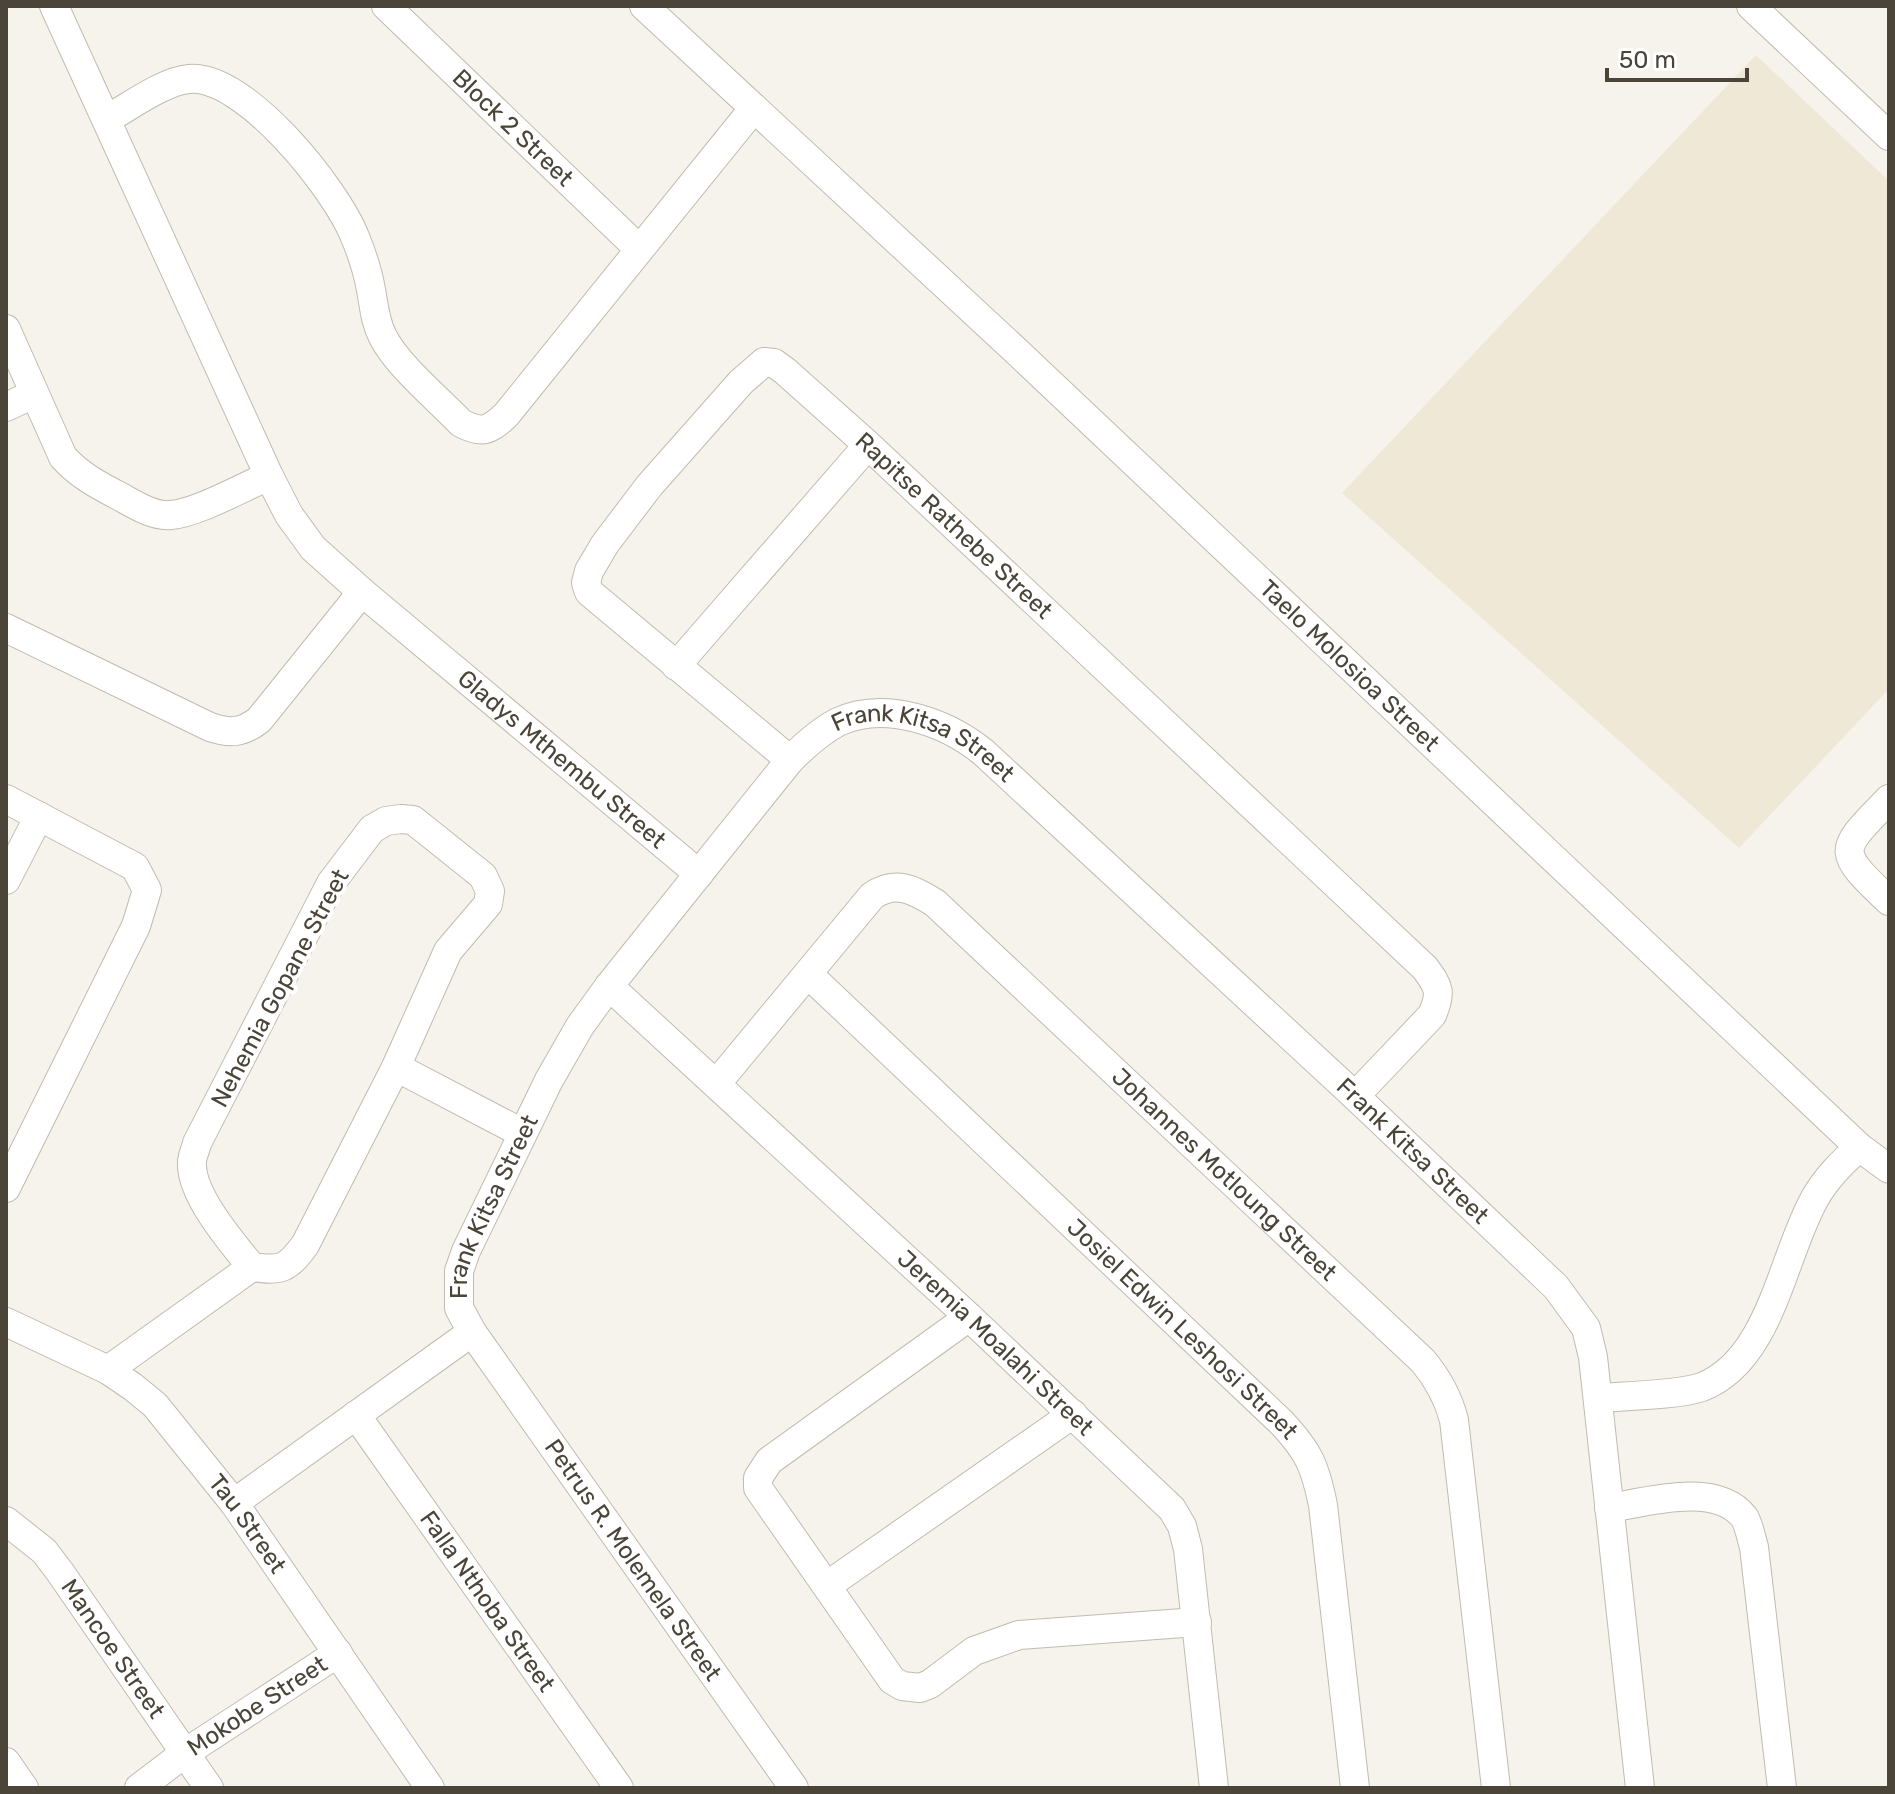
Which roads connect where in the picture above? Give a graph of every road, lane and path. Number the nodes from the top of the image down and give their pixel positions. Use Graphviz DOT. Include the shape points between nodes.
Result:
graph roads {
  1 [pos="54,6"];
  2 [pos="386,6"];
  3 [pos="644,6"];
  4 [pos="1751,6"];
  5 [pos="754,108"];
  6 [pos="107,119"];
  7 [pos="1889,136"];
  8 [pos="639,249"];
  9 [pos="6,329"];
  10 [pos="34,394"];
  11 [pos="6,407"];
  12 [pos="868,445"];
  13 [pos="269,476"];
  14 [pos="362,592"];
  15 [pos="6,628"];
  16 [pos="676,666"];
  17 [pos="790,760"];
  18 [pos="6,799"];
  19 [pos="1889,799"];
  20 [pos="39,816"];
  21 [pos="699,874"];
  22 [pos="6,880"];
  23 [pos="1889,901"];
  24 [pos="808,974"];
  25 [pos="609,986"];
  26 [pos="396,1067"];
  27 [pos="717,1083"];
  28 [pos="1355,1096"];
  29 [pos="522,1133"];
  30 [pos="1859,1147"];
  31 [pos="1889,1169"];
  32 [pos="6,1188"];
  33 [pos="252,1267"];
  34 [pos="969,1317"];
  35 [pos="6,1322"];
  36 [pos="472,1332"];
  37 [pos="108,1370"];
  38 [pos="1598,1398"];
  39 [pos="1073,1414"];
  40 [pos="356,1415"];
  41 [pos="234,1503"];
  42 [pos="1609,1508"];
  43 [pos="6,1521"];
  44 [pos="828,1585"];
  45 [pos="1197,1622"];
  46 [pos="338,1653"];
  47 [pos="185,1753"];
  48 [pos="6,1762"];
  49 [pos="24,1788"];
  50 [pos="139,1788"];
  51 [pos="209,1788"];
  52 [pos="430,1788"];
  53 [pos="619,1788"];
  54 [pos="794,1788"];
  55 [pos="1214,1788"];
  56 [pos="1355,1788"];
  57 [pos="1496,1788"];
  58 [pos="1640,1788"];
  59 [pos="1782,1788"];
  1 -- 6 [label="street, Gladys Mthembu Street"];
  2 -- 8 [label="street, Block 2 Street"];
  3 -- 5 [label="street, Taelo Molosioa Street"];
  4 -- 7 [label="street"];
  5 -- 8 [label="street"];
  5 -- 30 [label="street, Taelo Molosioa Street"];
  6 -- 8 [label="street" via="186,79 223,86 245,100 317,173 343,210 390,350 474,430 494,426 506,415"];
  6 -- 13 [label="street, Gladys Mthembu Street"];
  9 -- 10 [label="street"];
  10 -- 11 [label="street"];
  10 -- 13 [label="street" via="63,457 74,469 150,512 169,516 188,511"];
  12 -- 16 [label="street"];
  12 -- 16 [label="street, Rapitse Rathebe Street" via="785,371 764,362 649,486 594,559 586,583 589,592"];
  12 -- 28 [label="street, Rapitse Rathebe Street" via="1425,968 1439,999 1432,1015"];
  13 -- 14 [label="street, Gladys Mthembu Street" via="313,548"];
  14 -- 15 [label="street" via="259,720 236,732 210,727"];
  14 -- 21 [label="street, Gladys Mthembu Street"];
  16 -- 17 [label="street, Rapitse Rathebe Street"];
  17 -- 21 [label="street, Frank Kitsa Street"];
  17 -- 28 [label="street, Frank Kitsa Street" via="840,721 870,714 933,721 968,740"];
  18 -- 20 [label="street"];
  19 -- 23 [label="street" via="1855,835 1849,849 1858,871"];
  20 -- 22 [label="street"];
  20 -- 32 [label="street" via="125,859 147,890 136,926"];
  21 -- 25 [label="street, Frank Kitsa Street"];
  24 -- 27 [label="street, Johannes Motloung Street"];
  24 -- 56 [label="street, Josiel Edwin Leshosi Street" via="1302,1445 1317,1473 1323,1505"];
  24 -- 57 [label="street, Johannes Motloung Street" via="872,896 892,887 915,890 935,903 1423,1361 1448,1399 1454,1420"];
  25 -- 27 [label="street, Jeremia Moalahi Street"];
  25 -- 29 [label="street, Frank Kitsa Street" via="580,1026"];
  26 -- 29 [label="street"];
  26 -- 33 [label="street, Nehemia Gopane Street" via="305,1245 292,1263 276,1270"];
  26 -- 33 [label="street, Nehemia Gopane Street" via="448,951 488,904 490,891 483,876 413,820 401,819 372,829 331,883 197,1143 192,1162 195,1182 217,1222"];
  27 -- 34 [label="street, Jeremia Moalahi Street"];
  28 -- 38 [label="street, Frank Kitsa Street" via="1575,1310 1586,1328"];
  29 -- 36 [label="street, Frank Kitsa Street" via="459,1271 459,1308"];
  30 -- 31 [label="street, Taelo Molosioa Street"];
  30 -- 38 [label="street" via="1814,1199 1765,1317 1738,1362 1698,1388"];
  33 -- 37 [label="street"];
  34 -- 39 [label="street, Jeremia Moalahi Street"];
  34 -- 44 [label="street" via="769,1461 758,1478 758,1488"];
  35 -- 37 [label="street, Tau Street"];
  36 -- 40 [label="street, Frank Kitsa Street"];
  36 -- 54 [label="street, Petrus R. Molemela Street"];
  37 -- 41 [label="street, Tau Street" via="155,1405"];
  38 -- 42 [label="street, Frank Kitsa Street"];
  39 -- 44 [label="street"];
  39 -- 45 [label="street, Jeremia Moalahi Street" via="1172,1509 1188,1549"];
  40 -- 41 [label="street, Frank Kitsa Street"];
  40 -- 53 [label="street, Falla Nthoba Street"];
  41 -- 46 [label="street, Tau Street"];
  42 -- 58 [label="street, Frank Kitsa Street"];
  42 -- 59 [label="street" via="1687,1496 1720,1501 1744,1518 1754,1547"];
  43 -- 47 [label="street, Mancoe Street" via="44,1551"];
  44 -- 45 [label="street" via="892,1680 912,1688 930,1684 974,1651 1019,1635"];
  45 -- 55 [label="street, Jeremia Moalahi Street"];
  46 -- 47 [label="street, Mokobe Street"];
  46 -- 52 [label="street, Tau Street"];
  47 -- 50 [label="street, Mokobe Street"];
  47 -- 51 [label="street, Mancoe Street"];
  48 -- 49 [label="street"];
}
